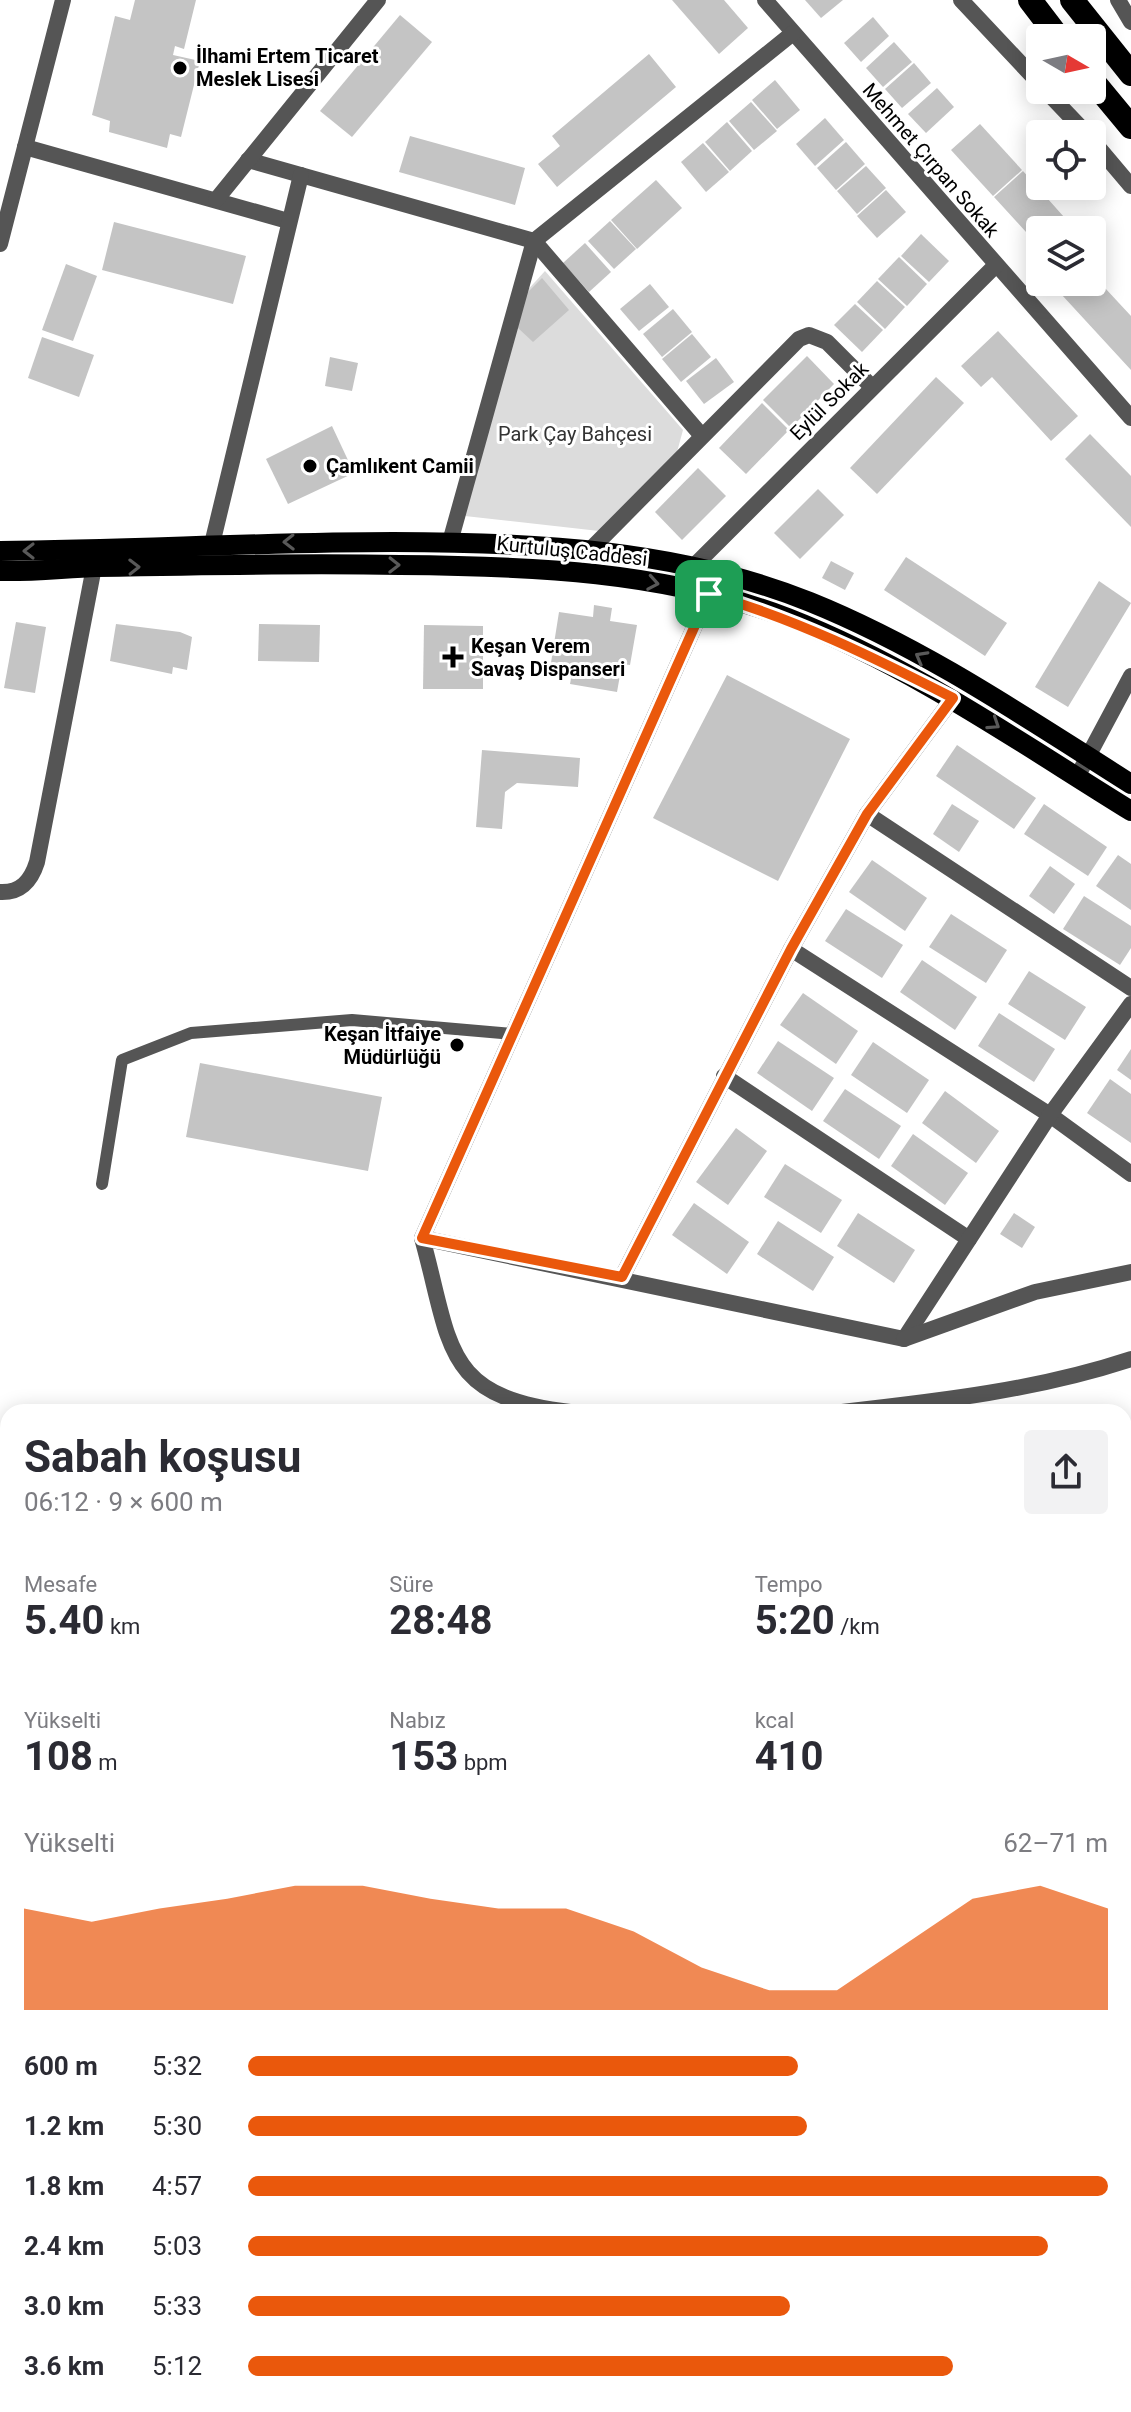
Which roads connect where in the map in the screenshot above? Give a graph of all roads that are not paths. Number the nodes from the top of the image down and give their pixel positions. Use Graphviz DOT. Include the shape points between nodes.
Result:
graph roads {
  1 [pos="63,0"];
  2 [pos="378,0"];
  3 [pos="765,0"];
  4 [pos="961,0"];
  5 [pos="1030,0"];
  6 [pos="1072,0"];
  7 [pos="1118,0"];
  8 [pos="1131,22"];
  9 [pos="1048,24"];
  10 [pos="793,33"];
  11 [pos="1026,69"];
  12 [pos="1131,74"];
  13 [pos="1106,97"];
  14 [pos="1058,104"];
  15 [pos="1074,120"];
  16 [pos="1131,127"];
  17 [pos="25,147"];
  18 [pos="1106,157"];
  19 [pos="248,160"];
  20 [pos="301,175"];
  21 [pos="1131,186"];
  22 [pos="216,200"];
  23 [pos="288,221"];
  24 [pos="534,241"];
  25 [pos="0,244"];
  26 [pos="996,265"];
  27 [pos="872,387"];
  28 [pos="1131,418"];
  29 [pos="702,436"];
  30 [pos="450,542"];
  31 [pos="212,544"];
  32 [pos="591,549"];
  33 [pos="0,551"];
  34 [pos="94,567"];
  35 [pos="693,567"];
  36 [pos="0,571"];
  37 [pos="709,594"];
  38 [pos="1131,676"];
  39 [pos="953,698"];
  40 [pos="1089,758"];
  41 [pos="1077,777"];
  42 [pos="1131,784"];
  43 [pos="1131,811"];
  44 [pos="867,814"];
  45 [pos="0,892"];
  46 [pos="791,949"];
  47 [pos="1131,988"];
  48 [pos="1131,1004"];
  49 [pos="513,1034"];
  50 [pos="724,1076"];
  51 [pos="1050,1115"];
  52 [pos="1131,1174"];
  53 [pos="102,1184"];
  54 [pos="422,1238"];
  55 [pos="969,1239"];
  56 [pos="1131,1272"];
  57 [pos="622,1277"];
  58 [pos="904,1339"];
  59 [pos="1131,1359"];
  60 [pos="536,1404"];
  61 [pos="906,1404"];
  1 -- 17 [label="street"];
  2 -- 19 [label="street"];
  3 -- 10 [label="street, Mehmet Çırpan Sokak"];
  4 -- 11 [label="street"];
  5 -- 9 [label="highway"];
  6 -- 12 [label="highway"];
  7 -- 8 [label="street"];
  10 -- 24 [label="street"];
  10 -- 26 [label="street, Mehmet Çırpan Sokak"];
  13 -- 16 [label="highway"];
  14 -- 15 [label="street"];
  17 -- 22 [label="street"];
  17 -- 25 [label="street"];
  18 -- 21 [label="street"];
  19 -- 20 [label="street"];
  19 -- 22 [label="street"];
  20 -- 23 [label="street"];
  20 -- 24 [label="street"];
  22 -- 23 [label="street"];
  23 -- 31 [label="street"];
  24 -- 29 [label="street"];
  24 -- 30 [label="street"];
  26 -- 27 [label="street, Eylül Sokak"];
  26 -- 28 [label="street, Mehmet Çırpan Sokak"];
  27 -- 29 [label="street" via="827,342 809,335"];
  27 -- 35 [label="street, Eylül Sokak"];
  29 -- 32 [label="street"];
  30 -- 31 [label="main road, Kurtuluş Caddesi, one-way"];
  30 -- 32 [label="main road, Kurtuluş Caddesi"];
  31 -- 33 [label="main road, Kurtuluş Caddesi, one-way"];
  32 -- 35 [label="main road, Kurtuluş Caddesi"];
  34 -- 36 [label="main road, Kurtuluş Caddesi"];
  34 -- 37 [label="main road, Kurtuluş Caddesi, one-way" via="509,567 612,576"];
  34 -- 45 [label="street" via="37,862 26,885"];
  40 -- 35 [label="main road, Kurtuluş Caddesi, one-way" via="849,619 773,589"];
  37 -- 39 [label="main road, Kurtuluş Caddesi" via="812,629"];
  37 -- 49 [label="street"];
  38 -- 40 [label="street"];
  39 -- 41 [label="main road, Kurtuluş Caddesi, one-way"];
  39 -- 44 [label="street"];
  40 -- 41 [label="street"];
  40 -- 42 [label="main road, Kurtuluş Caddesi"];
  41 -- 43 [label="main road, Kurtuluş Caddesi"];
  44 -- 46 [label="street"];
  44 -- 47 [label="street"];
  46 -- 50 [label="street"];
  46 -- 51 [label="street"];
  48 -- 51 [label="street"];
  49 -- 53 [label="lane" via="352,1020 191,1033 122,1060"];
  49 -- 54 [label="street"];
  50 -- 55 [label="street"];
  50 -- 57 [label="street"];
  51 -- 52 [label="street"];
  51 -- 55 [label="street"];
  54 -- 57 [label="street"];
  54 -- 60 [label="street" via="462,1369 493,1394"];
  55 -- 58 [label="street"];
  56 -- 58 [label="street" via="1035,1292"];
  57 -- 58 [label="street"];
  59 -- 61 [label="street" via="1001,1392"];
}
